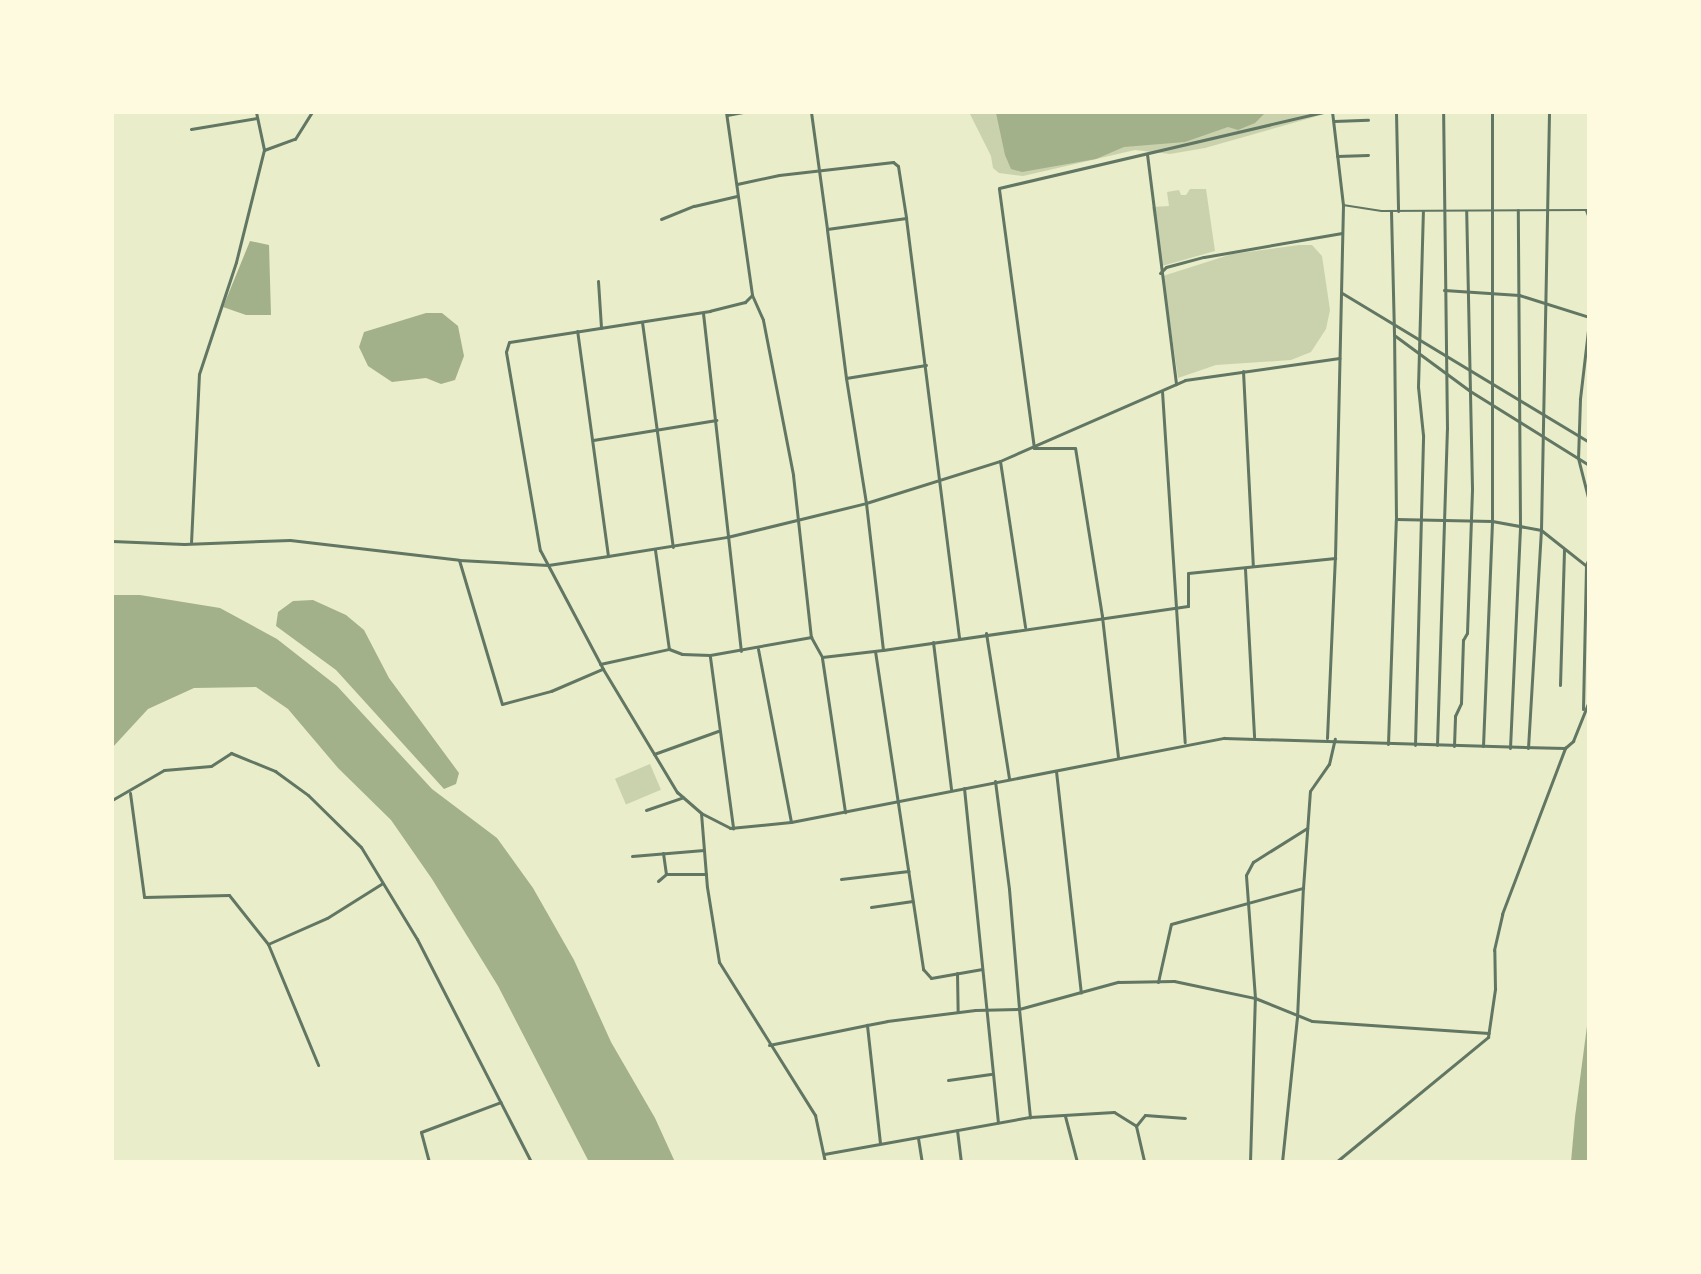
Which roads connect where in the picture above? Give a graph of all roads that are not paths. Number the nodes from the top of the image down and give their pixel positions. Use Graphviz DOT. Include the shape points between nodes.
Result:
graph roads {
  1 [pos="256,112"];
  2 [pos="312,112"];
  3 [pos="743,112"];
  4 [pos="811,112"];
  5 [pos="1324,112"];
  6 [pos="1332,112"];
  7 [pos="1396,112"];
  8 [pos="1443,112"];
  9 [pos="1492,112"];
  10 [pos="1549,112"];
  11 [pos="726,114"];
  12 [pos="257,118"];
  13 [pos="1368,120"];
  14 [pos="1334,121"];
  15 [pos="191,129"];
  16 [pos="264,150"];
  17 [pos="1147,153"];
  18 [pos="1368,155"];
  19 [pos="1337,156"];
  20 [pos="819,172"];
  21 [pos="737,184"];
  22 [pos="737,196"];
  23 [pos="1343,205"];
  24 [pos="1491,210"];
  25 [pos="1518,210"];
  26 [pos="1546,210"];
  27 [pos="1588,210"];
  28 [pos="1391,211"];
  29 [pos="1398,211"];
  30 [pos="1423,211"];
  31 [pos="1445,211"];
  32 [pos="1466,211"];
  33 [pos="906,218"];
  34 [pos="1589,218"];
  35 [pos="661,219"];
  36 [pos="827,229"];
  37 [pos="1342,233"];
  38 [pos="1160,273"];
  39 [pos="598,281"];
  40 [pos="1444,290"];
  41 [pos="1341,293"];
  42 [pos="1468,293"];
  43 [pos="1491,294"];
  44 [pos="752,295"];
  45 [pos="1519,295"];
  46 [pos="1544,303"];
  47 [pos="702,312"];
  48 [pos="1589,320"];
  49 [pos="642,322"];
  50 [pos="1394,322"];
  51 [pos="601,328"];
  52 [pos="577,331"];
  53 [pos="1394,335"];
  54 [pos="1422,339"];
  55 [pos="1422,353"];
  56 [pos="1444,353"];
  57 [pos="1339,358"];
  58 [pos="926,365"];
  59 [pos="1470,369"];
  60 [pos="1243,371"];
  61 [pos="1444,371"];
  62 [pos="846,378"];
  63 [pos="1492,382"];
  64 [pos="1176,384"];
  65 [pos="1162,391"];
  66 [pos="1470,391"];
  67 [pos="1518,397"];
  68 [pos="1492,406"];
  69 [pos="1542,413"];
  70 [pos="717,420"];
  71 [pos="1519,424"];
  72 [pos="656,430"];
  73 [pos="1580,436"];
  74 [pos="1542,438"];
  75 [pos="593,440"];
  76 [pos="1589,442"];
  77 [pos="1034,448"];
  78 [pos="1578,458"];
  79 [pos="1000,461"];
  80 [pos="1589,465"];
  81 [pos="937,481"];
  82 [pos="1589,501"];
  83 [pos="866,503"];
  84 [pos="1396,519"];
  85 [pos="797,521"];
  86 [pos="1420,521"];
  87 [pos="1445,521"];
  88 [pos="1470,521"];
  89 [pos="1492,521"];
  90 [pos="1520,525"];
  91 [pos="1541,530"];
  92 [pos="727,537"];
  93 [pos="112,541"];
  94 [pos="191,544"];
  95 [pos="673,547"];
  96 [pos="655,549"];
  97 [pos="1564,550"];
  98 [pos="608,556"];
  99 [pos="1335,558"];
  100 [pos="1589,558"];
  101 [pos="459,560"];
  102 [pos="548,565"];
  103 [pos="1253,566"];
  104 [pos="1587,566"];
  105 [pos="1245,567"];
  106 [pos="1174,607"];
  107 [pos="1102,616"];
  108 [pos="1025,627"];
  109 [pos="986,633"];
  110 [pos="811,637"];
  111 [pos="959,638"];
  112 [pos="933,642"];
  113 [pos="758,648"];
  114 [pos="669,649"];
  115 [pos="883,650"];
  116 [pos="741,651"];
  117 [pos="875,651"];
  118 [pos="710,655"];
  119 [pos="822,657"];
  120 [pos="600,664"];
  121 [pos="603,669"];
  122 [pos="1560,685"];
  123 [pos="1589,701"];
  124 [pos="1583,712"];
  125 [pos="719,731"];
  126 [pos="1254,737"];
  127 [pos="1327,738"];
  128 [pos="1335,739"];
  129 [pos="1186,743"];
  130 [pos="1388,744"];
  131 [pos="1415,745"];
  132 [pos="1437,745"];
  133 [pos="1454,746"];
  134 [pos="1483,746"];
  135 [pos="1510,748"];
  136 [pos="1528,748"];
  137 [pos="1565,748"];
  138 [pos="654,754"];
  139 [pos="1118,757"];
  140 [pos="1056,769"];
  141 [pos="1009,778"];
  142 [pos="995,781"];
  143 [pos="964,788"];
  144 [pos="952,790"];
  145 [pos="130,791"];
  146 [pos="683,797"];
  147 [pos="112,800"];
  148 [pos="900,802"];
  149 [pos="646,810"];
  150 [pos="845,812"];
  151 [pos="701,813"];
  152 [pos="791,822"];
  153 [pos="733,828"];
  154 [pos="1307,828"];
  155 [pos="704,850"];
  156 [pos="663,853"];
  157 [pos="632,856"];
  158 [pos="909,871"];
  159 [pos="666,874"];
  160 [pos="706,874"];
  161 [pos="841,879"];
  162 [pos="658,881"];
  163 [pos="382,883"];
  164 [pos="1303,888"];
  165 [pos="913,901"];
  166 [pos="1250,904"];
  167 [pos="871,907"];
  168 [pos="268,944"];
  169 [pos="982,969"];
  170 [pos="957,973"];
  171 [pos="1158,982"];
  172 [pos="1081,993"];
  173 [pos="1255,998"];
  174 [pos="986,1009"];
  175 [pos="1019,1009"];
  176 [pos="958,1012"];
  177 [pos="1297,1018"];
  178 [pos="867,1025"];
  179 [pos="1489,1033"];
  180 [pos="769,1045"];
  181 [pos="318,1065"];
  182 [pos="993,1074"];
  183 [pos="948,1080"];
  184 [pos="501,1102"];
  185 [pos="1064,1115"];
  186 [pos="1030,1117"];
  187 [pos="1185,1118"];
  188 [pos="998,1123"];
  189 [pos="1136,1126"];
  190 [pos="957,1130"];
  191 [pos="918,1136"];
  192 [pos="880,1143"];
  193 [pos="824,1154"];
  194 [pos="429,1162"];
  195 [pos="531,1162"];
  196 [pos="825,1162"];
  197 [pos="922,1162"];
  198 [pos="961,1162"];
  199 [pos="1077,1162"];
  200 [pos="1144,1162"];
  201 [pos="1250,1162"];
  202 [pos="1282,1162"];
  203 [pos="1336,1162"];
  1 -- 12 [label="street"];
  2 -- 16 [label="street" via="295,139"];
  3 -- 11 [label="street"];
  4 -- 20 [label="street"];
  5 -- 17 [label="street"];
  6 -- 14 [label="street"];
  7 -- 29 [label="street"];
  8 -- 31 [label="street"];
  9 -- 24 [label="street"];
  10 -- 26 [label="street"];
  11 -- 21 [label="street"];
  12 -- 15 [label="street"];
  12 -- 16 [label="street"];
  13 -- 14 [label="street"];
  14 -- 19 [label="street"];
  16 -- 94 [label="street" via="236,262 199,374"];
  17 -- 38 [label="street"];
  17 -- 77 [label="street" via="999,188"];
  18 -- 19 [label="street"];
  19 -- 23 [label="street"];
  20 -- 21 [label="street"];
  20 -- 33 [label="street" via="895,163"];
  20 -- 36 [label="street"];
  21 -- 22 [label="street"];
  22 -- 35 [label="street"];
  22 -- 44 [label="street"];
  23 -- 28 [label="lane"];
  23 -- 37 [label="street"];
  24 -- 25 [label="lane"];
  24 -- 32 [label="lane"];
  24 -- 43 [label="street"];
  25 -- 26 [label="lane"];
  25 -- 45 [label="street"];
  26 -- 27 [label="lane"];
  26 -- 46 [label="street"];
  27 -- 34 [label="street"];
  28 -- 29 [label="lane"];
  28 -- 50 [label="street"];
  29 -- 30 [label="lane"];
  30 -- 31 [label="lane"];
  30 -- 54 [label="street"];
  31 -- 32 [label="lane"];
  31 -- 40 [label="street"];
  32 -- 42 [label="street"];
  33 -- 36 [label="street"];
  33 -- 58 [label="street"];
  36 -- 62 [label="street"];
  37 -- 38 [label="street" via="1204,257"];
  37 -- 41 [label="street"];
  38 -- 64 [label="street"];
  39 -- 51 [label="street"];
  40 -- 42 [label="street"];
  40 -- 56 [label="street"];
  41 -- 50 [label="street"];
  41 -- 57 [label="street"];
  42 -- 43 [label="street"];
  42 -- 59 [label="street"];
  43 -- 45 [label="street"];
  43 -- 63 [label="street"];
  44 -- 47 [label="street" via="745,302"];
  44 -- 85 [label="street" via="763,320"];
  45 -- 46 [label="street"];
  45 -- 67 [label="street"];
  46 -- 48 [label="street"];
  46 -- 69 [label="street"];
  47 -- 49 [label="street"];
  47 -- 70 [label="street"];
  48 -- 73 [label="street"];
  49 -- 51 [label="street"];
  49 -- 72 [label="street"];
  50 -- 53 [label="street"];
  50 -- 54 [label="street"];
  51 -- 52 [label="street"];
  52 -- 75 [label="street"];
  52 -- 102 [label="street" via="509,342 506,352 530,506"];
  53 -- 55 [label="street"];
  53 -- 84 [label="street"];
  54 -- 55 [label="street"];
  54 -- 56 [label="street"];
  55 -- 61 [label="street"];
  55 -- 86 [label="street"];
  56 -- 59 [label="street"];
  56 -- 61 [label="street"];
  57 -- 60 [label="street"];
  57 -- 99 [label="street"];
  58 -- 62 [label="street"];
  58 -- 81 [label="street"];
  59 -- 63 [label="street"];
  59 -- 66 [label="street"];
  60 -- 64 [label="street"];
  60 -- 103 [label="street"];
  61 -- 66 [label="street"];
  61 -- 87 [label="street"];
  62 -- 83 [label="street"];
  63 -- 67 [label="street"];
  63 -- 68 [label="street"];
  64 -- 65 [label="street"];
  65 -- 77 [label="street"];
  65 -- 106 [label="street"];
  66 -- 68 [label="street"];
  66 -- 88 [label="street"];
  67 -- 69 [label="street"];
  67 -- 71 [label="street"];
  68 -- 71 [label="street"];
  68 -- 89 [label="street"];
  69 -- 73 [label="street"];
  69 -- 74 [label="street"];
  70 -- 72 [label="street"];
  70 -- 92 [label="street"];
  71 -- 74 [label="street"];
  71 -- 90 [label="street"];
  72 -- 75 [label="street"];
  72 -- 95 [label="street"];
  73 -- 76 [label="street"];
  73 -- 78 [label="street"];
  74 -- 78 [label="street"];
  74 -- 91 [label="street"];
  75 -- 98 [label="street"];
  77 -- 79 [label="street"];
  77 -- 107 [label="street" via="1075,448"];
  78 -- 80 [label="street"];
  78 -- 82 [label="street"];
  79 -- 81 [label="street"];
  79 -- 108 [label="street"];
  81 -- 83 [label="street"];
  81 -- 111 [label="street"];
  83 -- 85 [label="street"];
  83 -- 115 [label="street"];
  84 -- 86 [label="street"];
  84 -- 130 [label="street"];
  85 -- 92 [label="street"];
  85 -- 110 [label="street"];
  86 -- 87 [label="street"];
  86 -- 131 [label="street"];
  87 -- 88 [label="street"];
  87 -- 132 [label="street"];
  88 -- 89 [label="street"];
  88 -- 133 [label="street" via="1467,633"];
  89 -- 90 [label="street"];
  89 -- 134 [label="street"];
  90 -- 91 [label="street"];
  90 -- 135 [label="street"];
  91 -- 97 [label="street"];
  91 -- 136 [label="street"];
  92 -- 95 [label="street"];
  92 -- 116 [label="street"];
  93 -- 94 [label="street"];
  94 -- 101 [label="street" via="290,540"];
  95 -- 96 [label="street"];
  96 -- 98 [label="street"];
  96 -- 114 [label="street"];
  97 -- 104 [label="street"];
  97 -- 122 [label="street"];
  98 -- 102 [label="street"];
  99 -- 103 [label="street"];
  99 -- 127 [label="street"];
  100 -- 104 [label="street"];
  101 -- 102 [label="street"];
  101 -- 121 [label="street" via="502,704"];
  102 -- 120 [label="street"];
  103 -- 105 [label="street"];
  104 -- 124 [label="street"];
  105 -- 106 [label="street" via="1188,573 1188,606"];
  105 -- 126 [label="street"];
  106 -- 107 [label="street"];
  106 -- 129 [label="street"];
  107 -- 108 [label="street"];
  107 -- 139 [label="street"];
  108 -- 109 [label="street"];
  109 -- 111 [label="street"];
  109 -- 141 [label="street"];
  110 -- 113 [label="street"];
  110 -- 119 [label="street"];
  111 -- 112 [label="street"];
  112 -- 115 [label="street"];
  112 -- 144 [label="street"];
  113 -- 116 [label="street"];
  113 -- 152 [label="street"];
  114 -- 118 [label="street"];
  114 -- 120 [label="street"];
  115 -- 117 [label="street"];
  116 -- 118 [label="street"];
  117 -- 119 [label="street"];
  117 -- 148 [label="street"];
  118 -- 125 [label="street"];
  119 -- 150 [label="street"];
  120 -- 121 [label="street"];
  121 -- 138 [label="street"];
  123 -- 124 [label="street"];
  124 -- 137 [label="street" via="1573,741"];
  125 -- 138 [label="street"];
  125 -- 153 [label="street"];
  126 -- 127 [label="street"];
  126 -- 129 [label="street"];
  127 -- 128 [label="street"];
  128 -- 130 [label="street"];
  128 -- 154 [label="street" via="1329,764 1310,791"];
  129 -- 139 [label="street"];
  130 -- 131 [label="street"];
  131 -- 132 [label="street"];
  132 -- 133 [label="street"];
  133 -- 134 [label="street"];
  134 -- 135 [label="street"];
  135 -- 136 [label="street"];
  136 -- 137 [label="street"];
  137 -- 179 [label="street" via="1502,914 1494,950"];
  138 -- 146 [label="street"];
  139 -- 140 [label="street"];
  140 -- 141 [label="street"];
  140 -- 172 [label="street"];
  141 -- 142 [label="street"];
  142 -- 143 [label="street"];
  142 -- 175 [label="street"];
  143 -- 144 [label="street"];
  143 -- 169 [label="street"];
  144 -- 148 [label="street"];
  145 -- 147 [label="street"];
  145 -- 163 [label="street" via="164,770 211,766 231,753 241,755 308,795 361,847"];
  145 -- 168 [label="street" via="144,897 229,895"];
  146 -- 149 [label="street"];
  146 -- 151 [label="street"];
  148 -- 150 [label="street"];
  148 -- 158 [label="street"];
  150 -- 152 [label="street"];
  151 -- 153 [label="street"];
  151 -- 155 [label="street"];
  152 -- 153 [label="street"];
  154 -- 164 [label="street"];
  154 -- 166 [label="street" via="1253,862 1246,875"];
  155 -- 156 [label="street"];
  155 -- 160 [label="street"];
  156 -- 157 [label="street"];
  156 -- 159 [label="street"];
  158 -- 161 [label="street"];
  158 -- 165 [label="street"];
  159 -- 160 [label="street"];
  159 -- 162 [label="street"];
  160 -- 180 [label="street" via="719,962"];
  163 -- 168 [label="street" via="327,918"];
  163 -- 184 [label="street" via="417,939"];
  164 -- 166 [label="street"];
  164 -- 177 [label="street"];
  165 -- 167 [label="street"];
  165 -- 170 [label="street" via="923,969 931,978"];
  166 -- 171 [label="street" via="1171,924"];
  166 -- 173 [label="street"];
  168 -- 181 [label="street"];
  169 -- 170 [label="street"];
  169 -- 174 [label="street"];
  170 -- 176 [label="street"];
  171 -- 172 [label="street" via="1118,982"];
  171 -- 173 [label="street"];
  172 -- 175 [label="street"];
  173 -- 177 [label="street"];
  173 -- 201 [label="street"];
  174 -- 175 [label="street"];
  174 -- 176 [label="street"];
  174 -- 182 [label="street"];
  175 -- 186 [label="street"];
  176 -- 178 [label="street"];
  177 -- 179 [label="street"];
  177 -- 202 [label="street"];
  178 -- 180 [label="street"];
  178 -- 192 [label="street"];
  179 -- 203 [label="street"];
  180 -- 193 [label="street" via="815,1115"];
  182 -- 183 [label="street"];
  182 -- 188 [label="street"];
  184 -- 194 [label="street" via="421,1132"];
  184 -- 195 [label="street"];
  185 -- 186 [label="street"];
  185 -- 189 [label="street" via="1114,1112"];
  185 -- 199 [label="street"];
  186 -- 188 [label="street"];
  187 -- 189 [label="street" via="1145,1115"];
  188 -- 190 [label="street"];
  189 -- 200 [label="street"];
  190 -- 191 [label="street"];
  190 -- 198 [label="street"];
  191 -- 192 [label="street"];
  191 -- 197 [label="street"];
  192 -- 193 [label="street"];
  193 -- 196 [label="street"];
}
